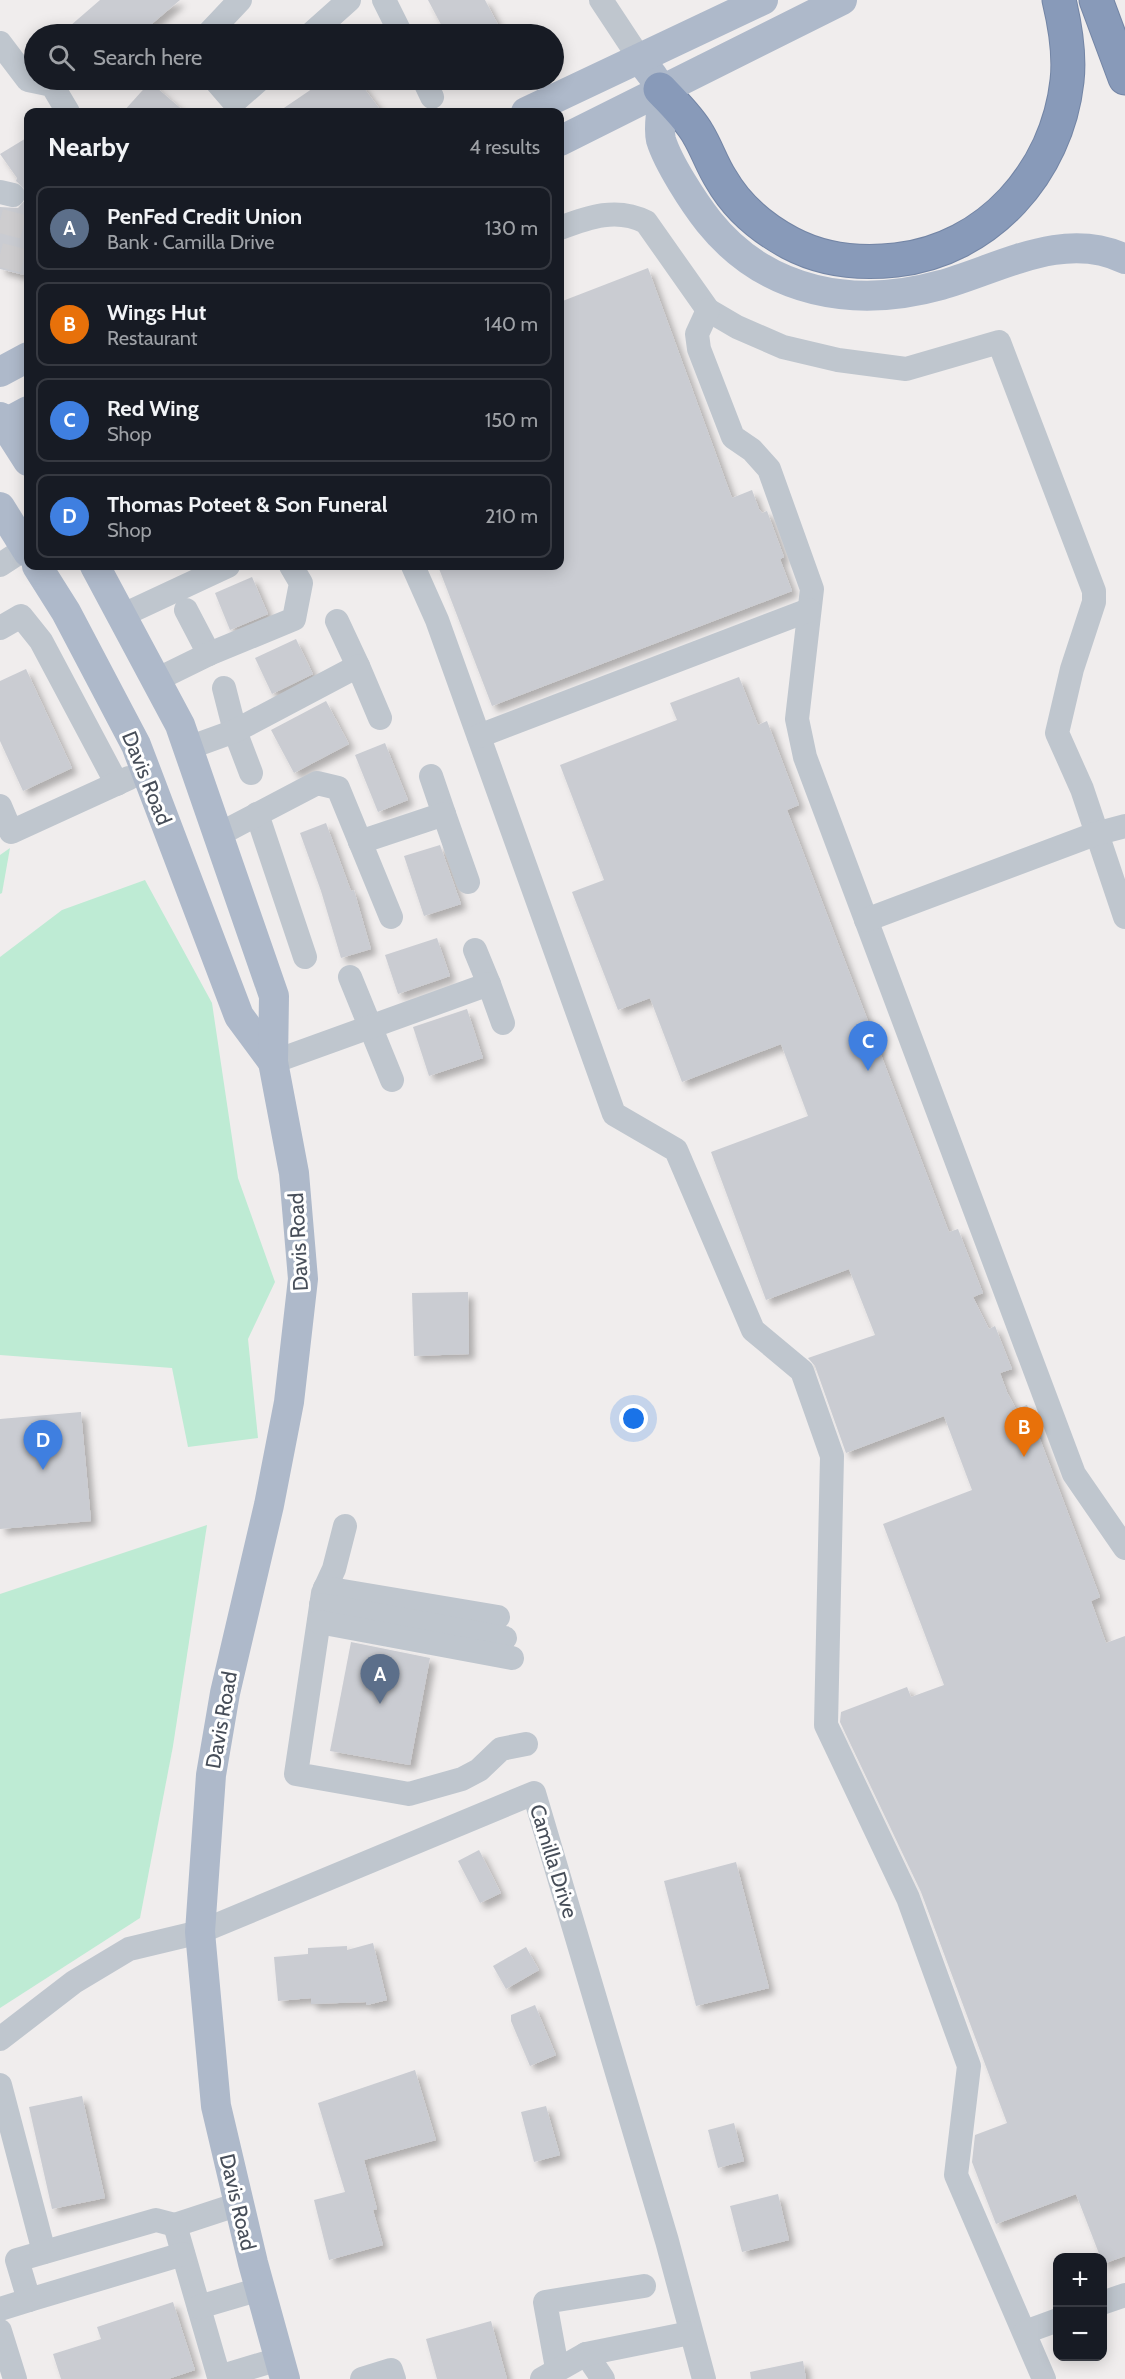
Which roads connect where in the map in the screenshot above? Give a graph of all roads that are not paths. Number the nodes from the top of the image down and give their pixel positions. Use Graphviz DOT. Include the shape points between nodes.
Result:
graph roads {
  1 [pos="240,0"];
  2 [pos="349,0"];
  3 [pos="384,0"];
  4 [pos="601,0"];
  5 [pos="763,0"];
  6 [pos="842,0"];
  7 [pos="1059,0"];
  8 [pos="1096,0"];
  9 [pos="217,24"];
  10 [pos="322,24"];
  11 [pos="396,24"];
  12 [pos="0,43"];
  13 [pos="640,59"];
  14 [pos="24,75"];
  15 [pos="1125,78"];
  16 [pos="660,89"];
  17 [pos="55,90"];
  18 [pos="224,90"];
  19 [pos="248,90"];
  20 [pos="66,108"];
  21 [pos="535,108"];
  22 [pos="564,139"];
  23 [pos="564,226"];
  24 [pos="1125,259"];
  25 [pos="708,310"];
  26 [pos="24,359"];
  27 [pos="0,372"];
  28 [pos="8,419"];
  29 [pos="24,453"];
  30 [pos="0,507"];
  31 [pos="24,544"];
  32 [pos="24,557"];
  33 [pos="0,565"];
  34 [pos="40,570"];
  35 [pos="97,570"];
  36 [pos="216,570"];
  37 [pos="293,570"];
  38 [pos="415,570"];
  39 [pos="186,610"];
  40 [pos="809,610"];
  41 [pos="123,615"];
  42 [pos="337,621"];
  43 [pos="72,623"];
  44 [pos="0,628"];
  45 [pos="41,641"];
  46 [pos="209,654"];
  47 [pos="358,666"];
  48 [pos="158,679"];
  49 [pos="224,688"];
  50 [pos="380,718"];
  51 [pos="235,731"];
  52 [pos="479,736"];
  53 [pos="188,748"];
  54 [pos="145,770"];
  55 [pos="251,773"];
  56 [pos="430,776"];
  57 [pos="117,784"];
  58 [pos="0,806"];
  59 [pos="257,814"];
  60 [pos="444,814"];
  61 [pos="1125,826"];
  62 [pos="1095,834"];
  63 [pos="216,836"];
  64 [pos="360,842"];
  65 [pos="468,882"];
  66 [pos="391,917"];
  67 [pos="1125,917"];
  68 [pos="866,920"];
  69 [pos="475,950"];
  70 [pos="305,957"];
  71 [pos="350,977"];
  72 [pos="489,984"];
  73 [pos="503,1023"];
  74 [pos="371,1026"];
  75 [pos="273,1062"];
  76 [pos="392,1080"];
  77 [pos="345,1526"];
  78 [pos="1125,1548"];
  79 [pos="322,1605"];
  80 [pos="526,1744"];
  81 [pos="200,1932"];
  82 [pos="0,2039"];
  83 [pos="0,2085"];
  84 [pos="239,2204"];
  85 [pos="175,2225"];
  86 [pos="44,2252"];
  87 [pos="183,2254"];
  88 [pos="644,2286"];
  89 [pos="260,2289"];
  90 [pos="1125,2295"];
  91 [pos="29,2300"];
  92 [pos="1107,2301"];
  93 [pos="199,2307"];
  94 [pos="0,2309"];
  95 [pos="1053,2322"];
  96 [pos="0,2331"];
  97 [pos="1025,2332"];
  98 [pos="690,2333"];
  99 [pos="586,2354"];
  100 [pos="282,2369"];
  101 [pos="550,2374"];
  102 [pos="218,2378"];
  103 [pos="15,2379"];
  104 [pos="363,2379"];
  105 [pos="394,2379"];
  106 [pos="603,2379"];
  107 [pos="704,2379"];
  108 [pos="1044,2379"];
  1 -- 9 [label="street"];
  2 -- 10 [label="street"];
  3 -- 11 [label="street"];
  4 -- 13 [label="street"];
  5 -- 13 [label="main road"];
  6 -- 16 [label="main road"];
  7 -- 16 [label="highway" via="1067,80 1050,146 1011,204 984,228 956,245 918,257 875,262 825,257 764,227 736,200 697,133"];
  8 -- 15 [label="highway"];
  12 -- 14 [label="street"];
  13 -- 16 [label="main road"];
  13 -- 21 [label="main road"];
  16 -- 22 [label="main road"];
  16 -- 24 [label="main road" via="661,139 696,204 729,244 754,263 805,289 868,298 894,295 940,285 1043,251 1087,249"];
  17 -- 20 [label="street"];
  18 -- 19 [label="street" via="234,102"];
  23 -- 25 [label="street" via="594,215 632,215 646,222"];
  25 -- 40 [label="street" via="697,334 699,349 733,437 769,469 812,589"];
  25 -- 62 [label="street" via="783,347 838,360 906,369 999,342 1094,591 1057,733 1082,789"];
  26 -- 27 [label="main road"];
  28 -- 29 [label="main road"];
  30 -- 31 [label="main road, Davis Road"];
  32 -- 33 [label="street"];
  34 -- 43 [label="main road, Davis Road"];
  35 -- 41 [label="main road, Davis Road"];
  36 -- 41 [label="street"];
  37 -- 46 [label="street" via="301,583 294,619"];
  38 -- 52 [label="street"];
  39 -- 46 [label="street"];
  40 -- 52 [label="street"];
  40 -- 68 [label="street" via="797,719 805,758"];
  41 -- 48 [label="main road, Davis Road"];
  42 -- 47 [label="street"];
  43 -- 45 [label="street"];
  43 -- 54 [label="main road, Davis Road"];
  44 -- 45 [label="street" via="21,616"];
  45 -- 57 [label="street"];
  46 -- 48 [label="street"];
  47 -- 50 [label="street"];
  47 -- 51 [label="street"];
  48 -- 53 [label="main road, Davis Road"];
  49 -- 51 [label="street"];
  51 -- 53 [label="street"];
  51 -- 55 [label="street"];
  52 -- 97 [label="street" via="614,1114 676,1150 753,1330 802,1371 832,1456 826,1725 908,1898 969,2066 956,2175"];
  53 -- 63 [label="main road, Davis Road"];
  54 -- 57 [label="street"];
  54 -- 75 [label="main road, Davis Road" via="238,1016"];
  56 -- 60 [label="street"];
  57 -- 58 [label="street" via="12,832"];
  59 -- 63 [label="street"];
  59 -- 64 [label="street" via="317,783 338,788"];
  59 -- 70 [label="street"];
  60 -- 64 [label="street"];
  60 -- 65 [label="street"];
  61 -- 62 [label="street"];
  62 -- 67 [label="street"];
  62 -- 68 [label="street"];
  63 -- 75 [label="main road, Davis Road" via="274,996"];
  64 -- 66 [label="street"];
  68 -- 78 [label="street" via="1074,1474"];
  69 -- 72 [label="street"];
  71 -- 74 [label="street"];
  72 -- 73 [label="street"];
  72 -- 74 [label="street"];
  74 -- 75 [label="street"];
  74 -- 76 [label="street"];
  75 -- 81 [label="main road, Davis Road" via="294,1173 303,1280 289,1402 213,1763"];
  77 -- 79 [label="street"];
  79 -- 79 [label="street" via="505,1637"];
  79 -- 80 [label="street" via="296,1774 409,1794 462,1779 479,1770 501,1749"];
  81 -- 82 [label="street" via="129,1949 74,1982"];
  81 -- 84 [label="main road, Davis Road" via="216,2106"];
  81 -- 98 [label="street, Camilla Drive" via="534,1793 667,2241"];
  83 -- 86 [label="street"];
  84 -- 85 [label="street"];
  84 -- 89 [label="main road, Davis Road"];
  85 -- 86 [label="street" via="156,2220"];
  85 -- 87 [label="street"];
  86 -- 91 [label="street" via="17,2260"];
  87 -- 91 [label="street"];
  87 -- 93 [label="street"];
  88 -- 101 [label="street" via="545,2302"];
  89 -- 93 [label="street"];
  89 -- 100 [label="main road, Davis Road"];
  90 -- 92 [label="street"];
  91 -- 94 [label="street"];
  93 -- 102 [label="street"];
  95 -- 97 [label="street"];
  96 -- 103 [label="street"];
  97 -- 108 [label="street"];
  98 -- 99 [label="street"];
  98 -- 107 [label="street"];
  99 -- 101 [label="street"];
  99 -- 106 [label="street"];
  100 -- 102 [label="street"];
  104 -- 105 [label="street" via="391,2370"];
}
